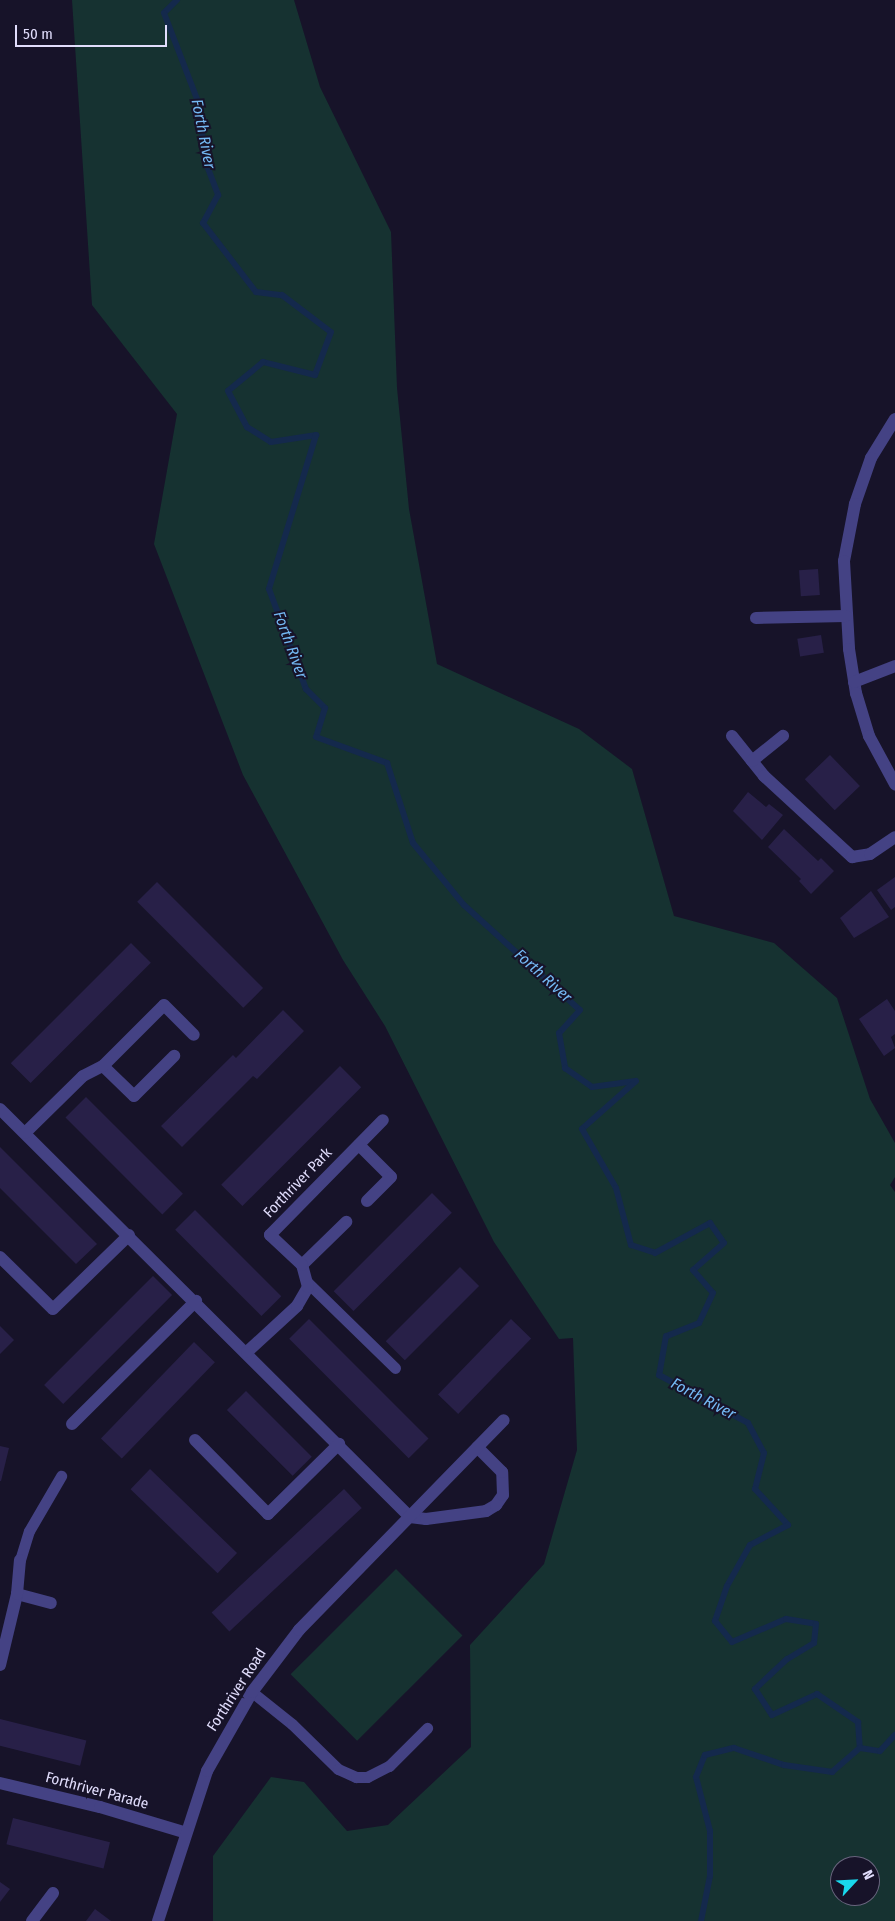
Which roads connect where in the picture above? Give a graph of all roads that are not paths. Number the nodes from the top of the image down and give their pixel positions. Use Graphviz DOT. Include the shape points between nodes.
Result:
graph roads {
  1 [pos="895,419"];
  2 [pos="846,616"];
  3 [pos="756,618"];
  4 [pos="895,666"];
  5 [pos="854,682"];
  6 [pos="732,736"];
  7 [pos="783,736"];
  8 [pos="752,761"];
  9 [pos="895,784"];
  10 [pos="895,837"];
  11 [pos="194,1035"];
  12 [pos="174,1056"];
  13 [pos="103,1066"];
  14 [pos="0,1109"];
  15 [pos="383,1120"];
  16 [pos="25,1133"];
  17 [pos="359,1145"];
  18 [pos="367,1201"];
  19 [pos="346,1222"];
  20 [pos="129,1235"];
  21 [pos="0,1257"];
  22 [pos="302,1265"];
  23 [pos="307,1282"];
  24 [pos="196,1301"];
  25 [pos="247,1352"];
  26 [pos="395,1368"];
  27 [pos="504,1420"];
  28 [pos="72,1424"];
  29 [pos="196,1440"];
  30 [pos="338,1444"];
  31 [pos="477,1447"];
  32 [pos="61,1476"];
  33 [pos="410,1517"];
  34 [pos="20,1560"];
  35 [pos="17,1594"];
  36 [pos="51,1602"];
  37 [pos="0,1665"];
  38 [pos="252,1692"];
  39 [pos="427,1728"];
  40 [pos="0,1783"];
  41 [pos="184,1832"];
  42 [pos="53,1893"];
  43 [pos="32,1921"];
  44 [pos="158,1921"];
  1 -- 2 [label="street" via="871,458 855,504 844,561"];
  2 -- 3 [label="street"];
  2 -- 5 [label="street"];
  4 -- 5 [label="street"];
  5 -- 9 [label="street" via="870,736"];
  6 -- 8 [label="street"];
  7 -- 8 [label="street"];
  8 -- 10 [label="street" via="764,776 852,857 870,854"];
  11 -- 13 [label="street" via="164,1005"];
  12 -- 13 [label="street" via="134,1096"];
  13 -- 16 [label="street" via="83,1076"];
  14 -- 16 [label="street"];
  15 -- 17 [label="street, Forthriver Park"];
  16 -- 20 [label="street"];
  17 -- 18 [label="street" via="391,1176"];
  17 -- 22 [label="street, Forthriver Park" via="270,1235"];
  19 -- 22 [label="street"];
  20 -- 21 [label="street" via="53,1309"];
  20 -- 24 [label="street"];
  22 -- 23 [label="street"];
  23 -- 25 [label="street" via="304,1298"];
  23 -- 26 [label="lane"];
  24 -- 25 [label="street"];
  24 -- 28 [label="street"];
  25 -- 30 [label="street"];
  27 -- 31 [label="street, Forthriver Road"];
  29 -- 30 [label="street" via="268,1514"];
  30 -- 33 [label="street"];
  31 -- 33 [label="street, Forthriver Road"];
  31 -- 33 [label="street" via="502,1472 503,1496 496,1506 486,1511 452,1516"];
  32 -- 34 [label="lane" via="29,1531"];
  33 -- 38 [label="street, Forthriver Road" via="299,1630"];
  34 -- 35 [label="street"];
  35 -- 36 [label="street"];
  35 -- 37 [label="street"];
  38 -- 39 [label="lane" via="292,1724 338,1769 356,1777 367,1777 389,1766"];
  38 -- 41 [label="street, Forthriver Road" via="207,1771"];
  40 -- 41 [label="street, Forthriver Parade" via="100,1807"];
  41 -- 44 [label="street, Forthriver Road"];
  42 -- 43 [label="street"];
}
